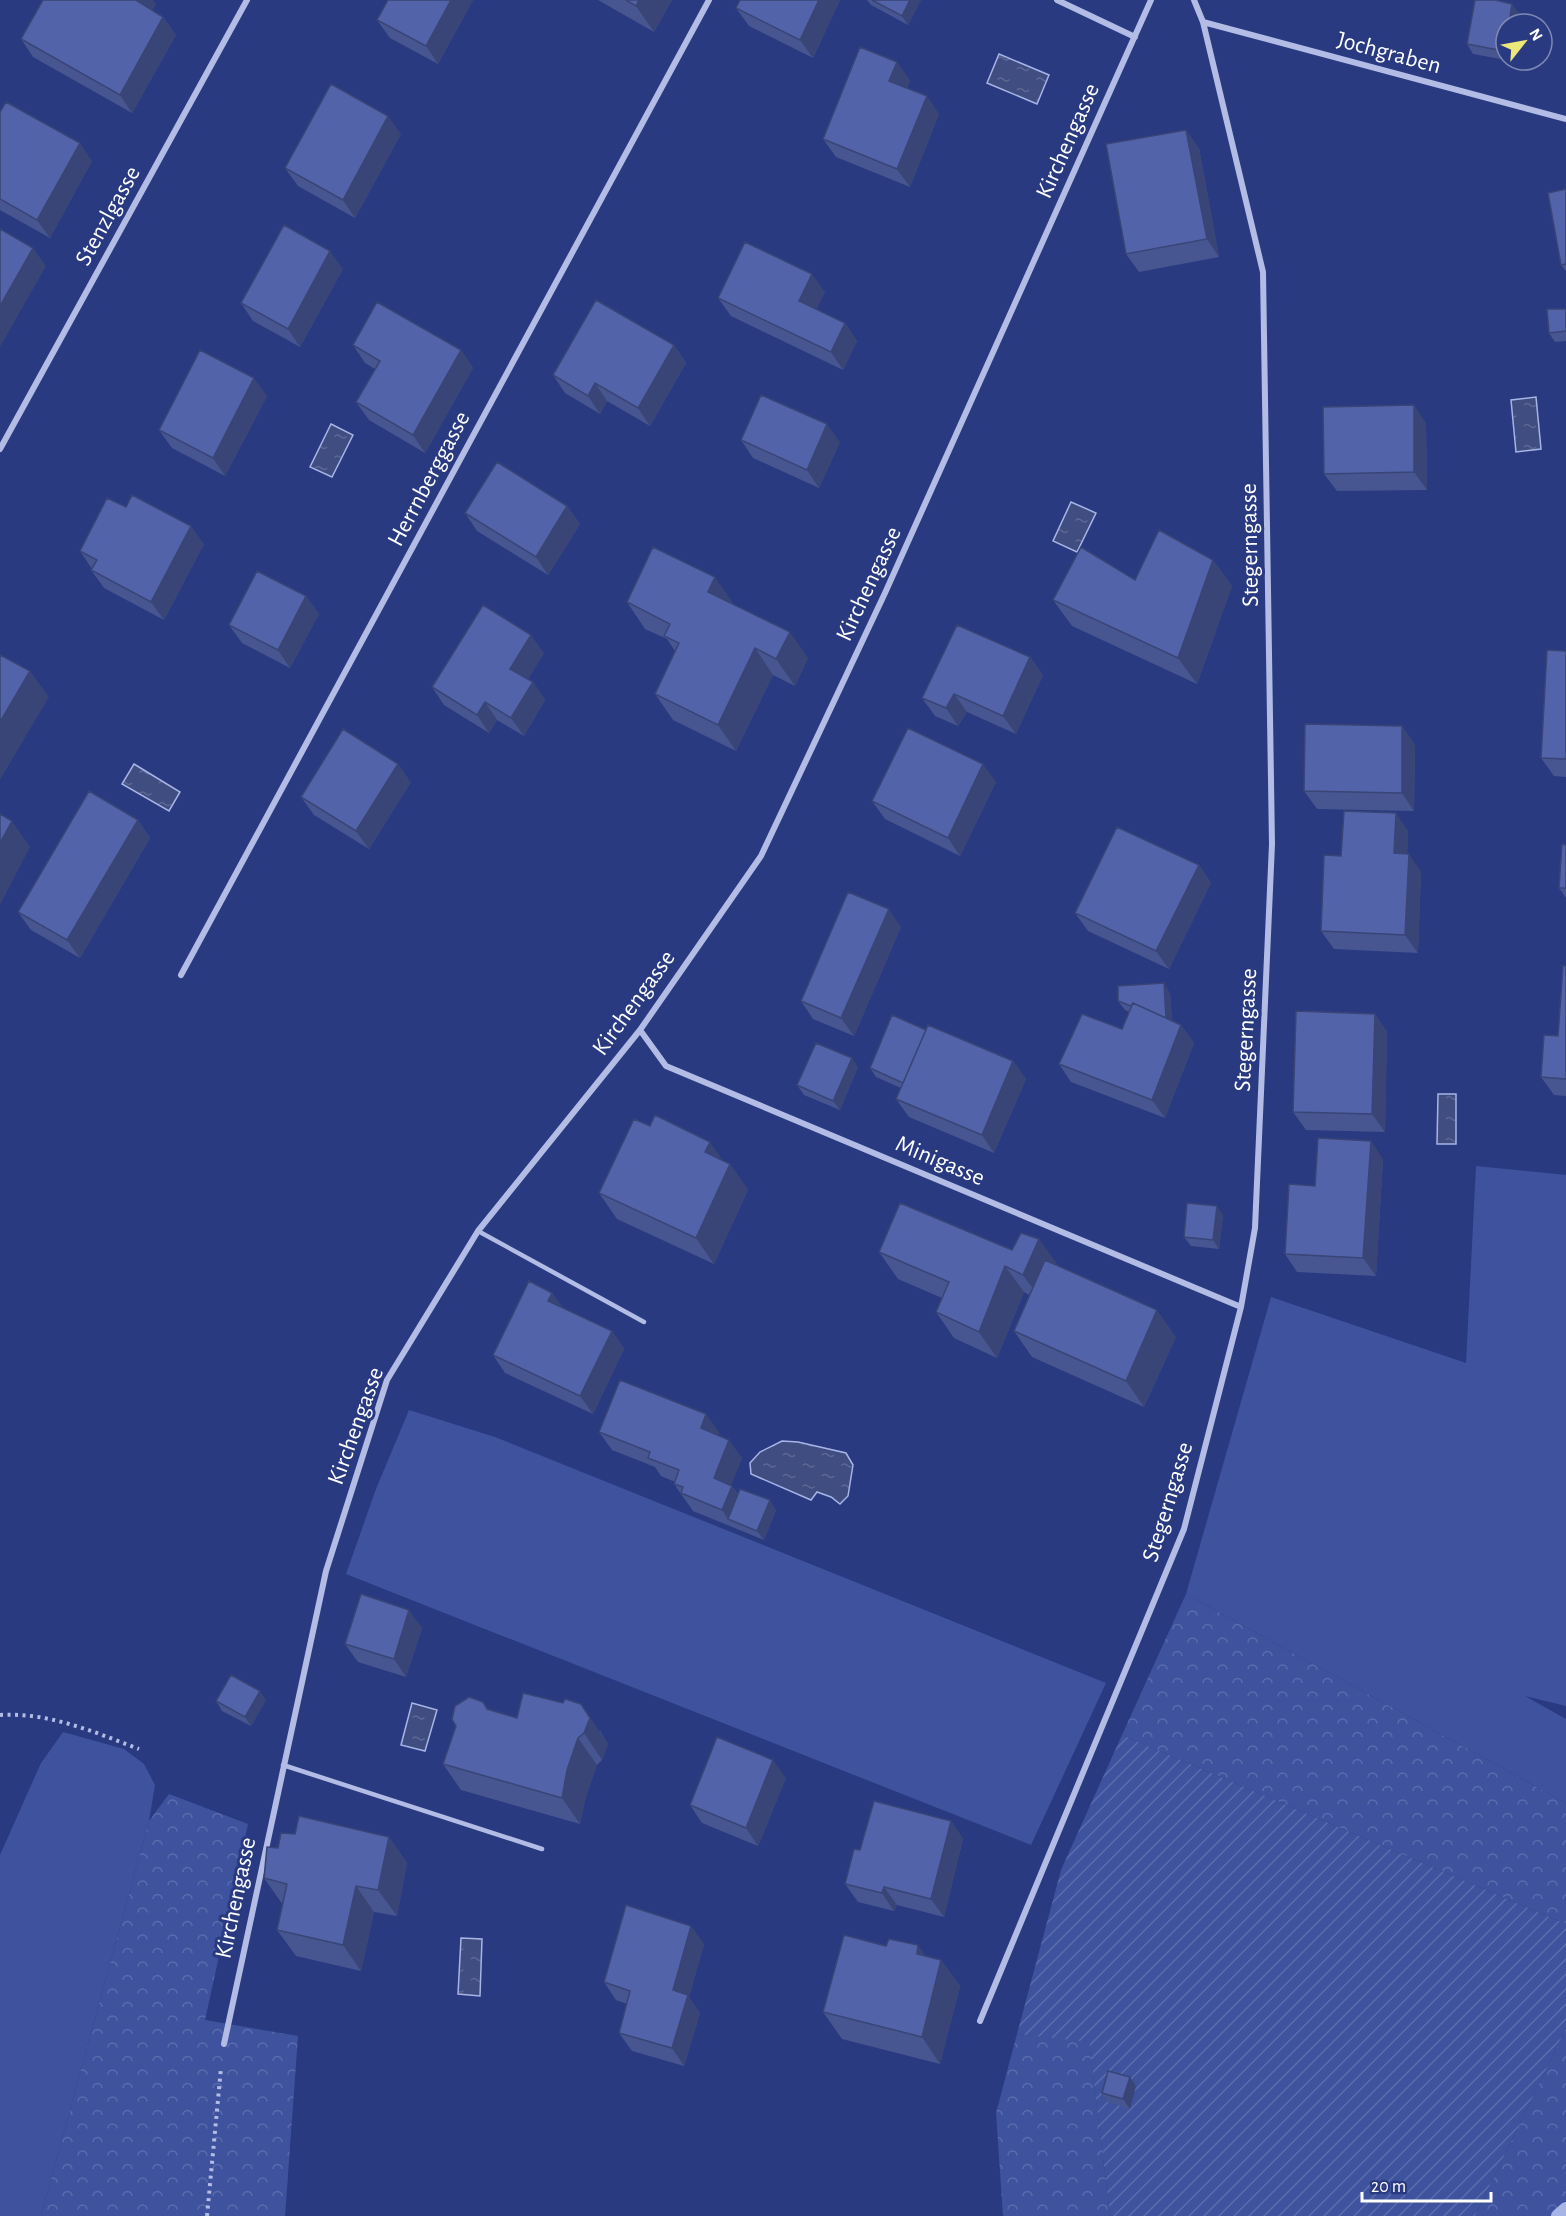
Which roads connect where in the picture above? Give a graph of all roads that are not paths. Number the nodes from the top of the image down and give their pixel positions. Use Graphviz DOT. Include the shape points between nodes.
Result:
graph roads {
  1 [pos="247,0"];
  2 [pos="709,0"];
  3 [pos="1057,0"];
  4 [pos="1151,0"];
  5 [pos="1194,0"];
  6 [pos="1203,22"];
  7 [pos="1135,37"];
  8 [pos="1566,119"];
  9 [pos="0,449"];
  10 [pos="181,975"];
  11 [pos="640,1030"];
  12 [pos="478,1230"];
  13 [pos="1242,1307"];
  14 [pos="644,1322"];
  15 [pos="283,1765"];
  16 [pos="542,1849"];
  17 [pos="980,2021"];
  18 [pos="224,2044"];
  1 -- 9 [label="street, Stenzlgasse"];
  2 -- 10 [label="street, Herrnberggasse"];
  3 -- 7 [label="street"];
  4 -- 7 [label="street, Kirchengasse"];
  5 -- 6 [label="street, Stegerngasse"];
  6 -- 8 [label="street, Jochgraben"];
  6 -- 13 [label="street, Stegerngasse" via="1263,272 1272,844 1255,1228"];
  7 -- 11 [label="street, Kirchengasse" via="885,593 761,856"];
  11 -- 12 [label="street, Kirchengasse"];
  11 -- 13 [label="street, Minigasse" via="666,1066"];
  12 -- 14 [label="lane"];
  12 -- 15 [label="street, Kirchengasse" via="387,1380 326,1570"];
  13 -- 17 [label="street, Stegerngasse" via="1184,1529"];
  15 -- 16 [label="lane"];
  15 -- 18 [label="street, Kirchengasse"];
}
